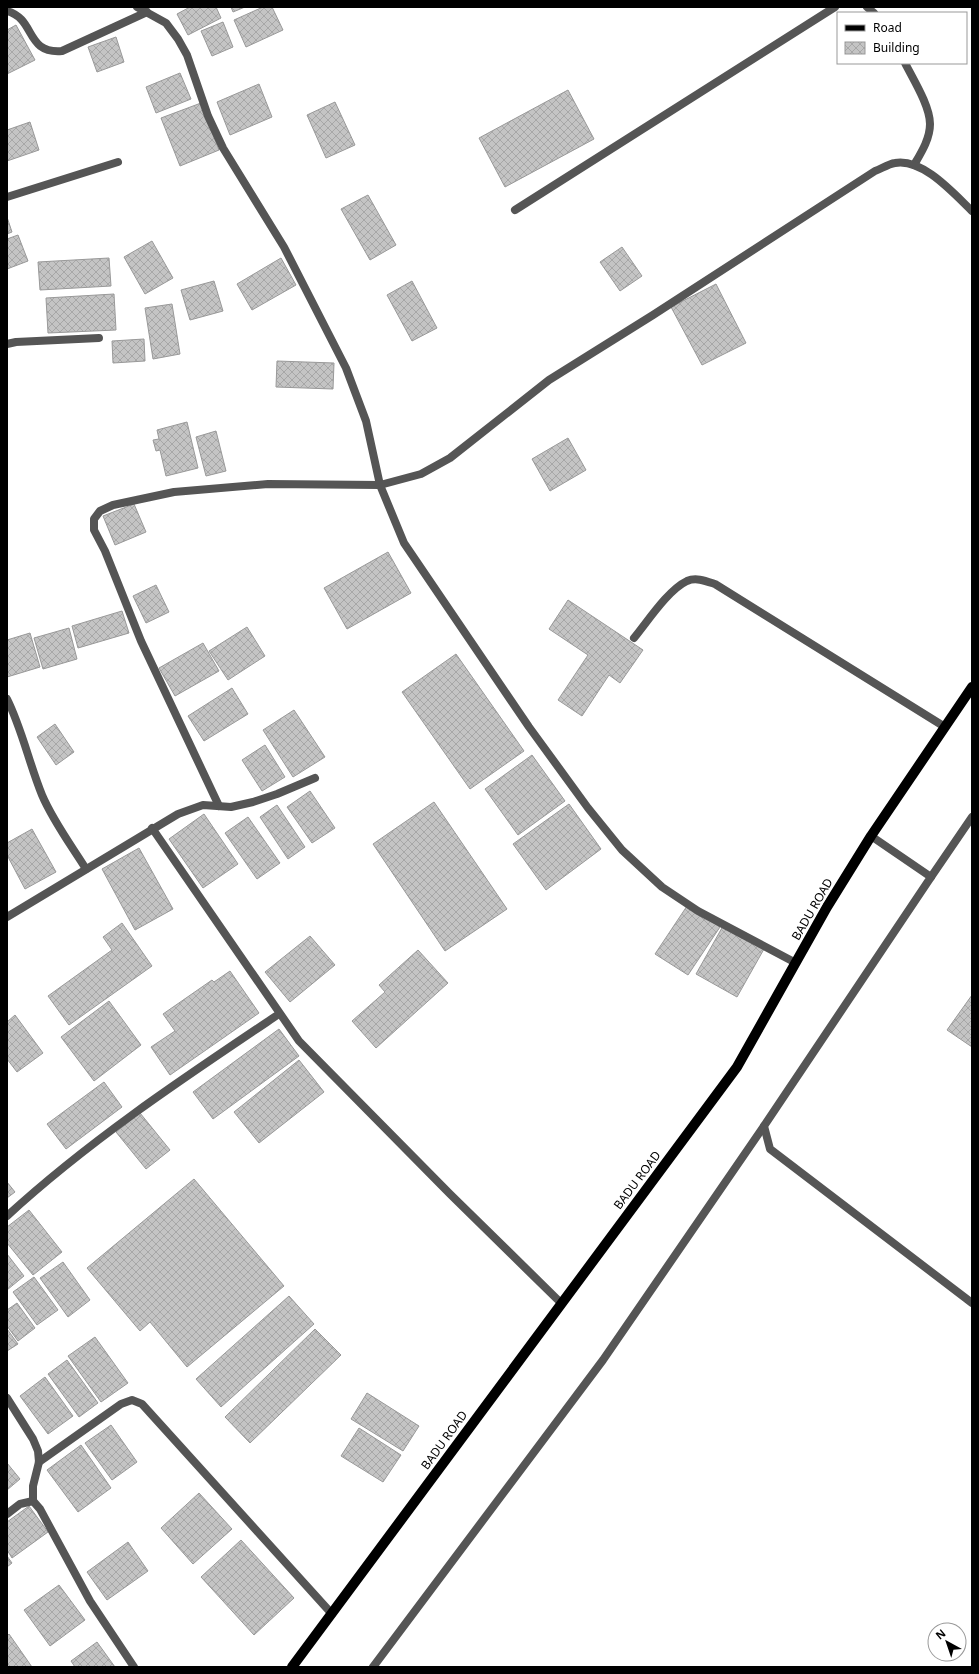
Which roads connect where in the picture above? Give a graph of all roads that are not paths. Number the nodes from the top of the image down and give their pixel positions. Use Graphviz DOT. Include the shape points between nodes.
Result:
graph roads {
  1 [pos="136,7"];
  2 [pos="835,7"];
  3 [pos="7,12"];
  4 [pos="147,12"];
  5 [pos="905,64"];
  6 [pos="118,162"];
  7 [pos="914,165"];
  8 [pos="7,197"];
  9 [pos="515,210"];
  10 [pos="972,211"];
  11 [pos="99,338"];
  12 [pos="7,344"];
  13 [pos="380,484"];
  14 [pos="634,638"];
  15 [pos="972,687"];
  16 [pos="7,699"];
  17 [pos="945,727"];
  18 [pos="315,778"];
  19 [pos="218,806"];
  20 [pos="972,817"];
  21 [pos="152,828"];
  22 [pos="871,836"];
  23 [pos="86,869"];
  24 [pos="931,877"];
  25 [pos="7,917"];
  26 [pos="796,963"];
  27 [pos="279,1014"];
  28 [pos="764,1126"];
  29 [pos="7,1216"];
  30 [pos="561,1303"];
  31 [pos="972,1303"];
  32 [pos="7,1398"];
  33 [pos="15,1411"];
  34 [pos="7,1416"];
  35 [pos="39,1462"];
  36 [pos="33,1501"];
  37 [pos="7,1514"];
  38 [pos="332,1614"];
  39 [pos="134,1667"];
  40 [pos="292,1667"];
  41 [pos="373,1667"];
  1 -- 4 [label="street"];
  2 -- 9 [label="street"];
  3 -- 4 [label="street" via="22,20 36,42 44,50 51,52 62,51"];
  4 -- 13 [label="street" via="166,23 184,50 208,116 223,148 284,247 346,368 366,421"];
  5 -- 7 [label="street" via="927,108 930,124 926,145"];
  6 -- 8 [label="street"];
  7 -- 10 [label="street" via="936,177"];
  7 -- 13 [label="street" via="895,162 875,171 549,380 450,458 421,474"];
  11 -- 12 [label="street"];
  13 -- 19 [label="street" via="268,484 174,492 113,505 100,511 94,519 94,530 135,627"];
  13 -- 26 [label="street" via="404,543 426,577 529,727 622,850 662,886 698,911"];
  14 -- 17 [label="street" via="677,589 688,581 701,580 715,584"];
  15 -- 17 [label="main road, BADU ROAD"];
  16 -- 23 [label="street" via="43,797"];
  17 -- 22 [label="main road, BADU ROAD"];
  18 -- 19 [label="street" via="253,802 231,807"];
  19 -- 21 [label="street" via="203,805 178,814"];
  20 -- 24 [label="street"];
  21 -- 23 [label="street"];
  21 -- 27 [label="street"];
  22 -- 24 [label="street"];
  22 -- 26 [label="main road, BADU ROAD"];
  23 -- 25 [label="street"];
  24 -- 28 [label="street"];
  26 -- 30 [label="main road, BADU ROAD" via="737,1067"];
  27 -- 29 [label="street" via="103,1135"];
  27 -- 30 [label="street" via="299,1041 330,1073"];
  28 -- 31 [label="street" via="770,1149"];
  28 -- 41 [label="street" via="603,1360"];
  30 -- 38 [label="main road, BADU ROAD"];
  32 -- 33 [label="street"];
  33 -- 34 [label="street"];
  33 -- 35 [label="street" via="33,1440"];
  35 -- 36 [label="street" via="33,1486"];
  35 -- 38 [label="street" via="121,1404 132,1400 142,1404"];
  36 -- 37 [label="street" via="20,1504"];
  36 -- 39 [label="street" via="40,1509 90,1601"];
  38 -- 40 [label="main road, BADU ROAD"];
}
